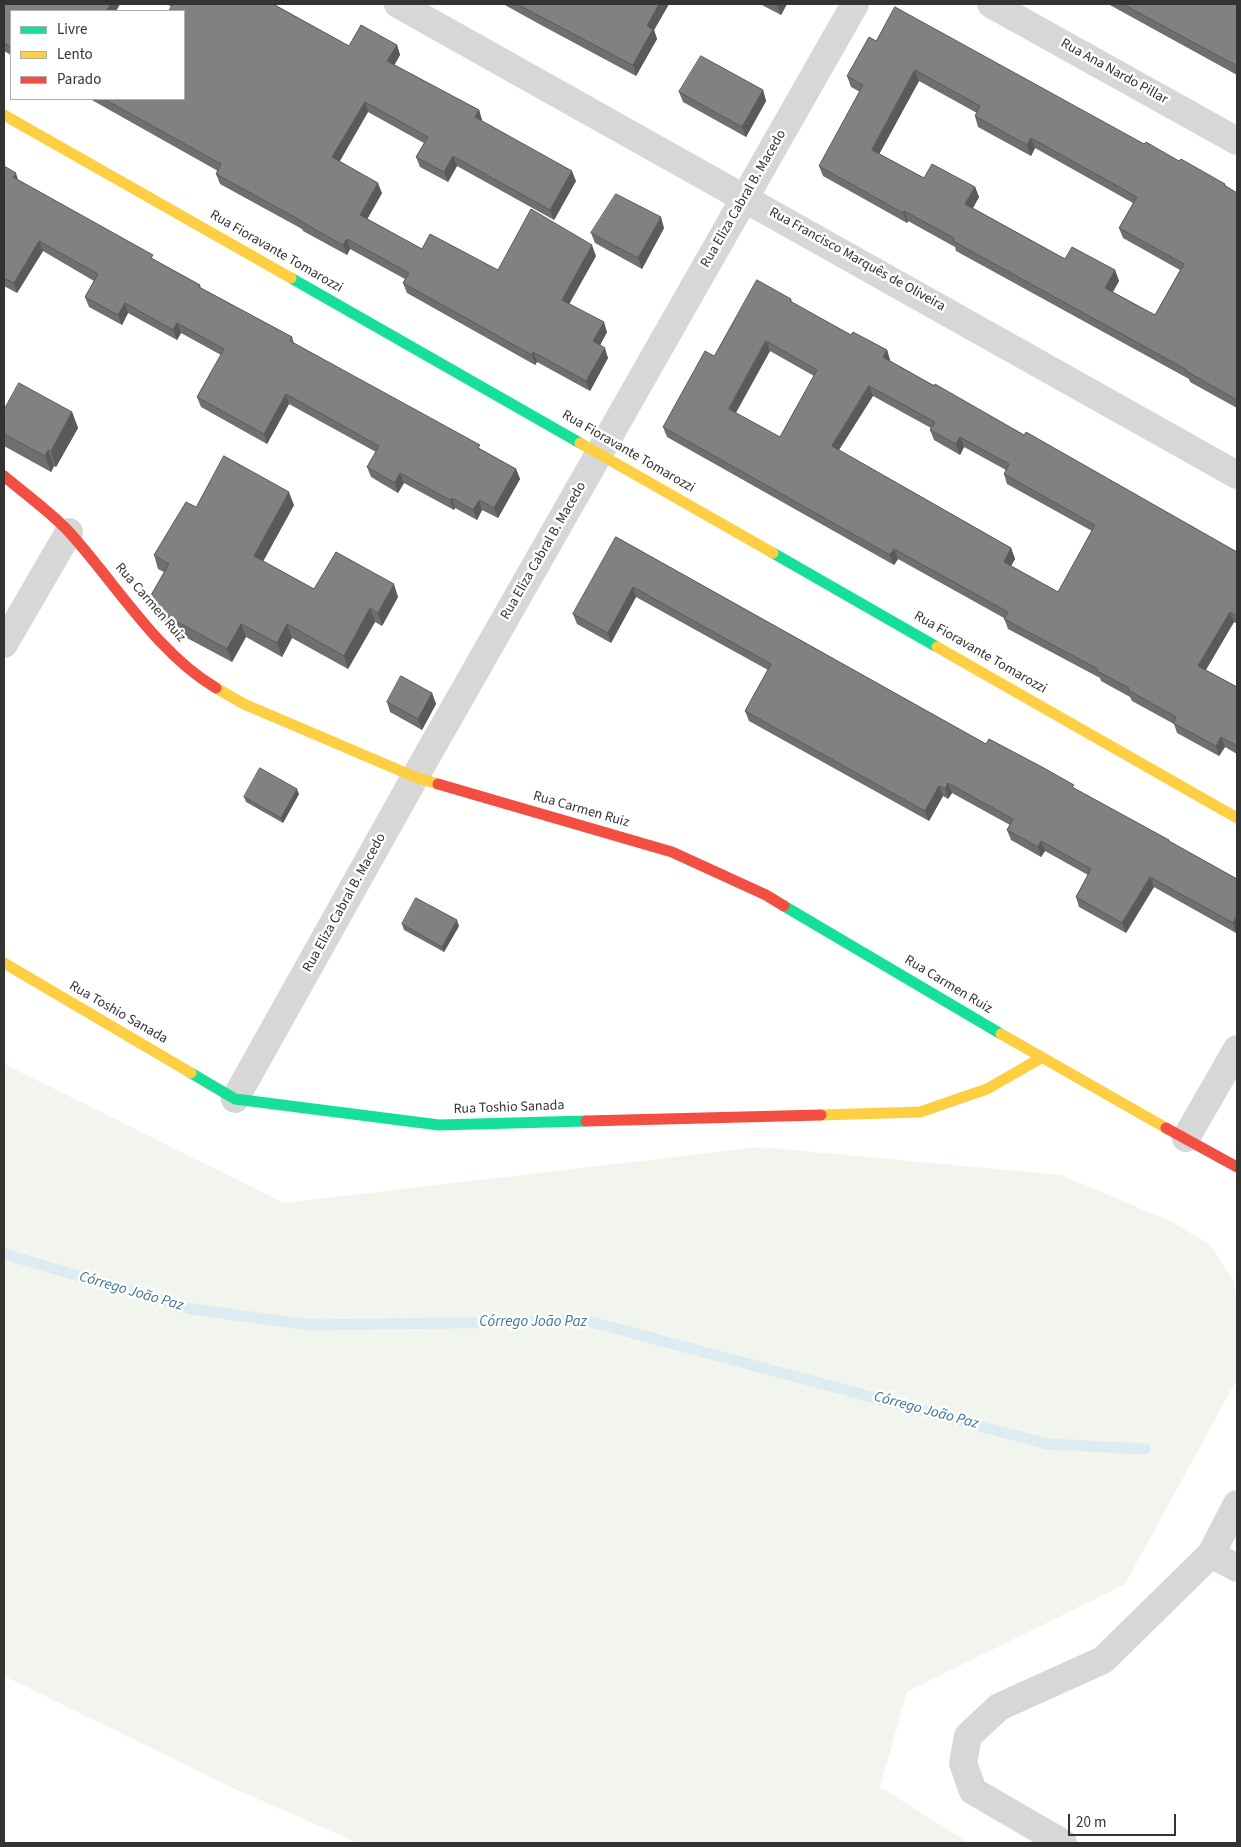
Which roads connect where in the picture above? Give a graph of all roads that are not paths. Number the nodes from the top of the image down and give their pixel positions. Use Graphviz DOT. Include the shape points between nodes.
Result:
graph roads {
  1 [pos="398,4"];
  2 [pos="855,4"];
  3 [pos="991,4"];
  4 [pos="4,114"];
  5 [pos="1237,141"];
  6 [pos="745,197"];
  7 [pos="599,453"];
  8 [pos="1237,474"];
  9 [pos="4,476"];
  10 [pos="69,532"];
  11 [pos="4,644"];
  12 [pos="415,777"];
  13 [pos="1237,818"];
  14 [pos="4,963"];
  15 [pos="1237,1049"];
  16 [pos="1041,1058"];
  17 [pos="235,1099"];
  18 [pos="1186,1138"];
  19 [pos="1237,1167"];
  20 [pos="1237,1504"];
  21 [pos="1211,1554"];
  22 [pos="1237,1568"];
  23 [pos="1063,1843"];
  1 -- 6 [label="street, Rua Francisco Marquês de Oliveira"];
  2 -- 6 [label="street, Rua Eliza Cabral B. Macedo"];
  3 -- 5 [label="street, Rua Ana Nardo Pillar"];
  4 -- 7 [label="street, Rua Fioravante Tomarozzi"];
  6 -- 7 [label="street, Rua Eliza Cabral B. Macedo"];
  6 -- 8 [label="street, Rua Francisco Marquês de Oliveira"];
  7 -- 12 [label="street, Rua Eliza Cabral B. Macedo"];
  7 -- 13 [label="street, Rua Fioravante Tomarozzi"];
  9 -- 10 [label="street, Rua Carmen Ruiz"];
  10 -- 11 [label="street"];
  10 -- 12 [label="street, Rua Carmen Ruiz" via="165,647 208,682 244,704"];
  12 -- 16 [label="street, Rua Carmen Ruiz" via="672,852 766,895"];
  12 -- 17 [label="street, Rua Eliza Cabral B. Macedo"];
  14 -- 17 [label="street, Rua Toshio Sanada"];
  15 -- 18 [label="street"];
  16 -- 17 [label="street, Rua Toshio Sanada" via="987,1089 920,1112 439,1125"];
  16 -- 18 [label="street, Rua Carmen Ruiz"];
  18 -- 19 [label="street"];
  20 -- 21 [label="street"];
  21 -- 22 [label="street"];
  21 -- 23 [label="street" via="1103,1660 999,1707 968,1736 963,1763 973,1791"];
}
